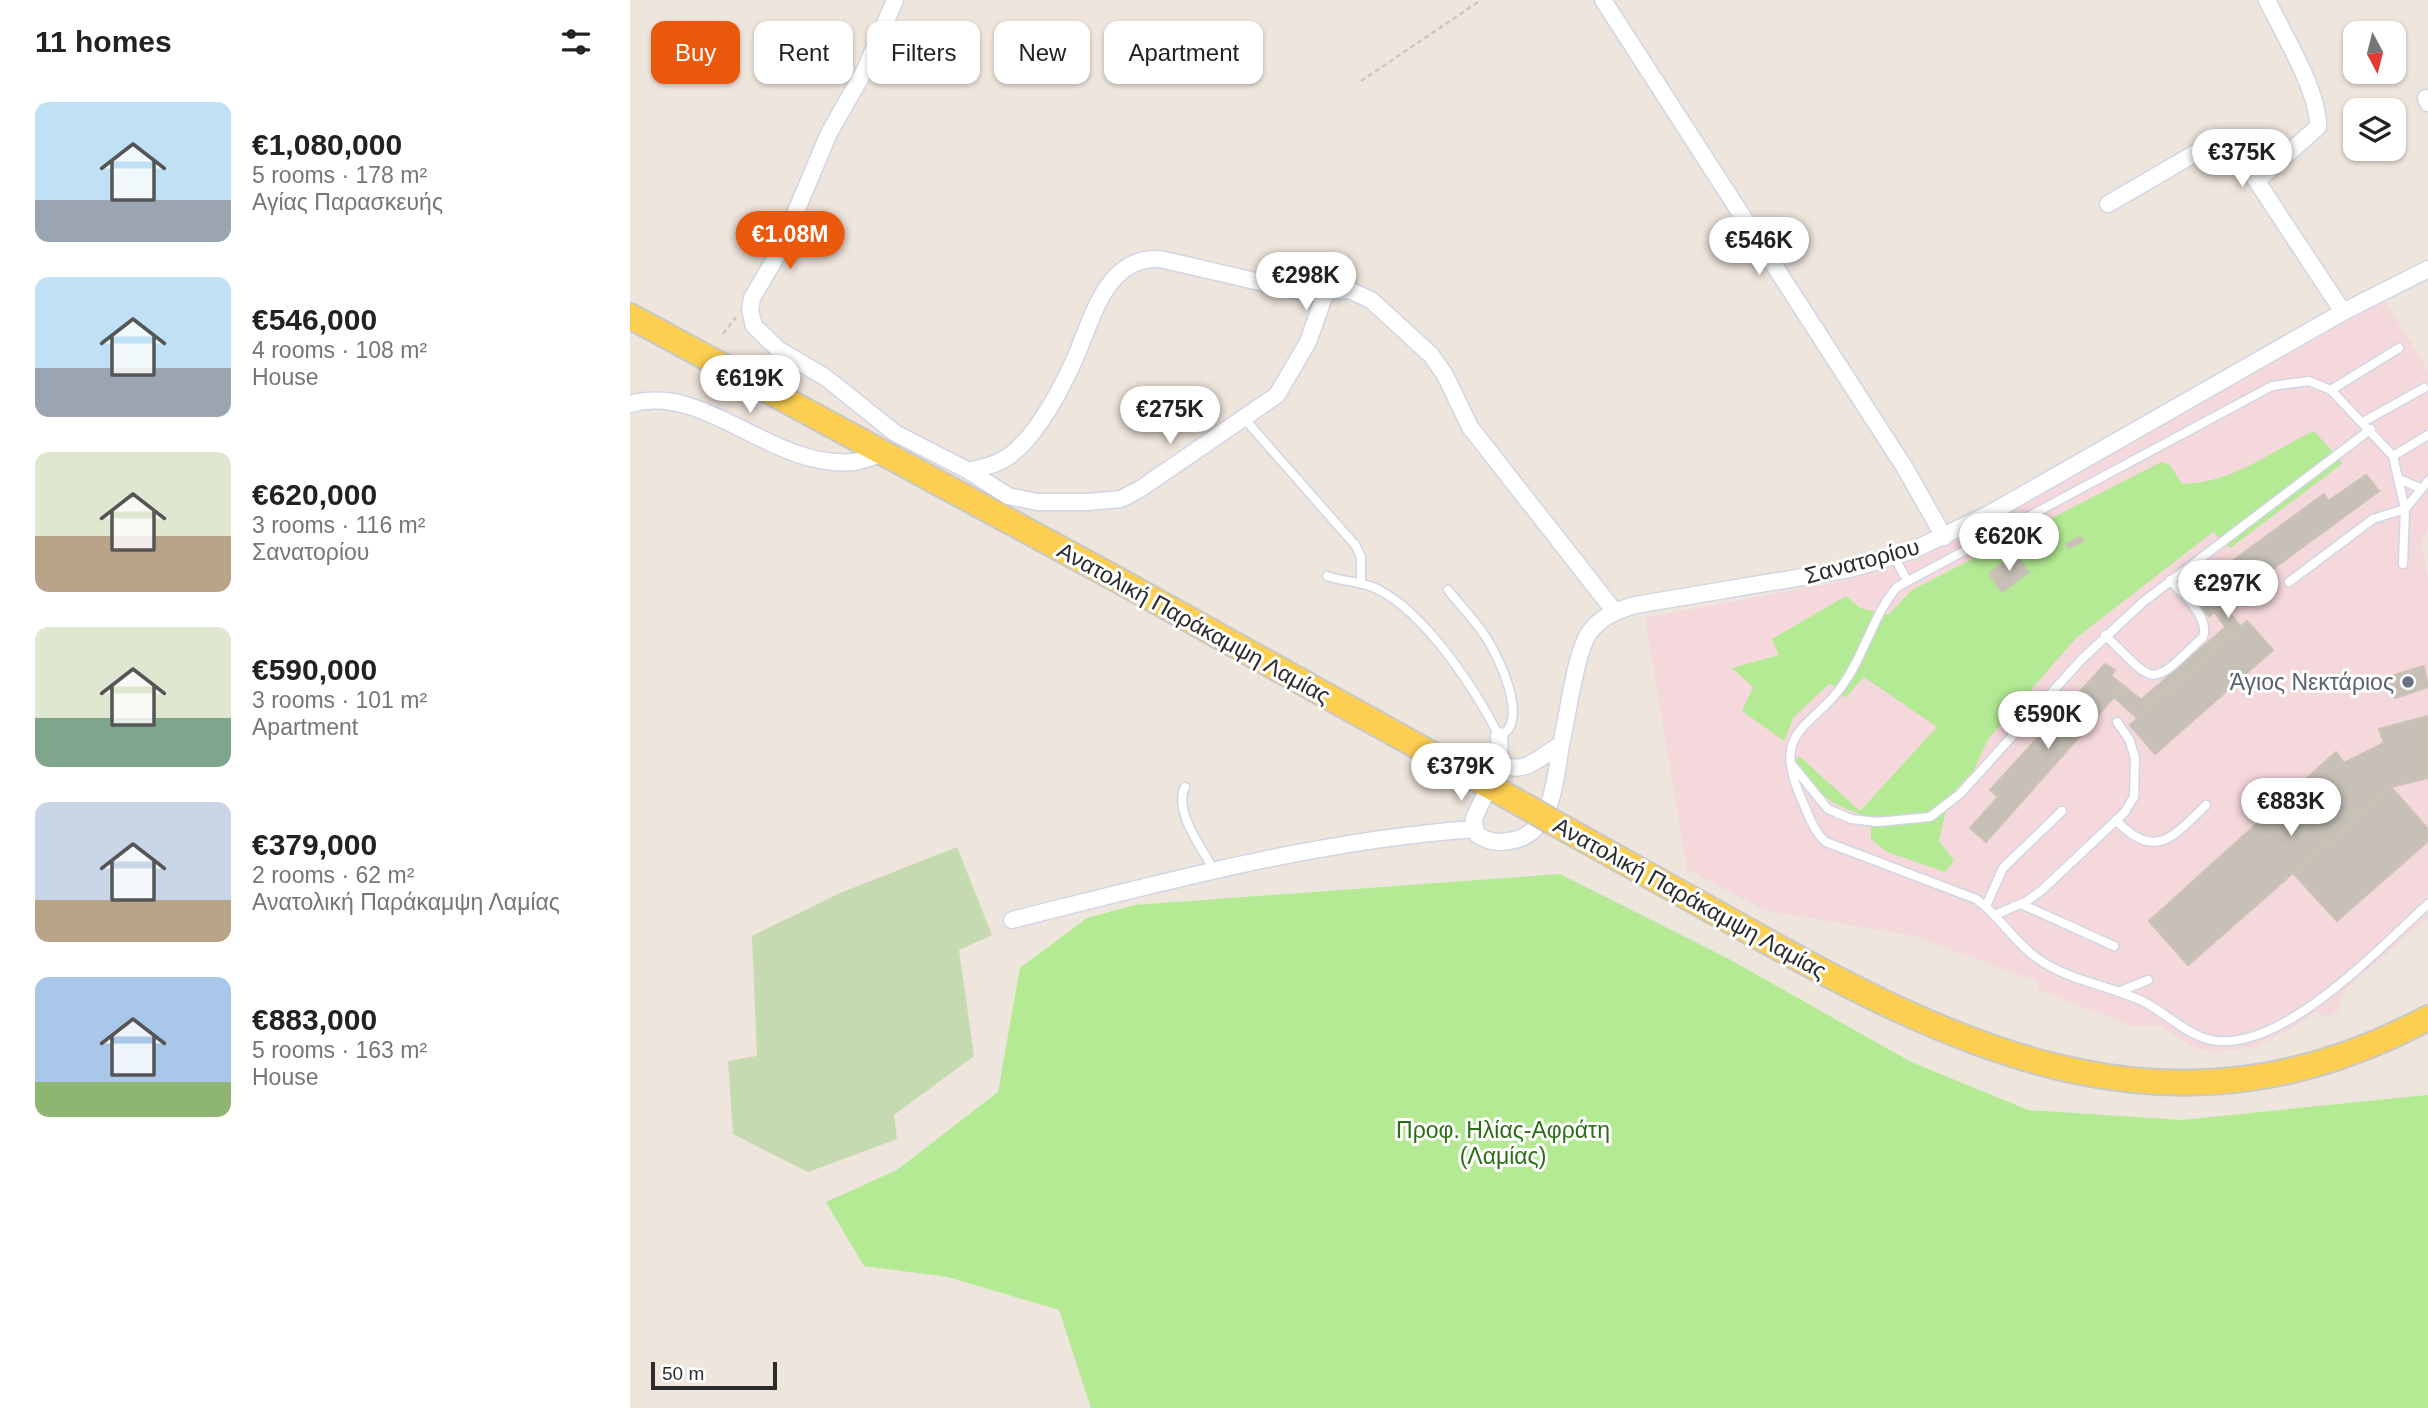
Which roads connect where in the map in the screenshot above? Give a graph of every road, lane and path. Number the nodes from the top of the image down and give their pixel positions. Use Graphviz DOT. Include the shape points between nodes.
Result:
graph roads {
  1 [pos="895,0"];
  2 [pos="1481,0"];
  3 [pos="1604,0"];
  4 [pos="2267,0"];
  5 [pos="1361,80"];
  6 [pos="2258,180"];
  7 [pos="2108,204"];
  8 [pos="2428,269"];
  9 [pos="1326,291"];
  10 [pos="2343,312"];
  11 [pos="630,316"];
  12 [pos="2399,348"];
  13 [pos="2424,388"];
  14 [pos="2331,390"];
  15 [pos="630,404"];
  16 [pos="2363,422"];
  17 [pos="1249,424"];
  18 [pos="2371,429"];
  19 [pos="2428,435"];
  20 [pos="884,453"];
  21 [pos="2393,456"];
  22 [pos="965,469"];
  23 [pos="2399,479"];
  24 [pos="2428,481"];
  25 [pos="2420,488"];
  26 [pos="951,489"];
  27 [pos="2405,509"];
  28 [pos="1944,537"];
  29 [pos="1894,557"];
  30 [pos="2403,564"];
  31 [pos="1327,576"];
  32 [pos="1907,580"];
  33 [pos="2170,580"];
  34 [pos="2289,582"];
  35 [pos="1361,584"];
  36 [pos="1447,590"];
  37 [pos="1615,612"];
  38 [pos="2105,635"];
  39 [pos="2117,722"];
  40 [pos="1499,736"];
  41 [pos="1561,744"];
  42 [pos="1788,758"];
  43 [pos="1500,763"];
  44 [pos="1489,786"];
  45 [pos="1185,787"];
  46 [pos="2206,805"];
  47 [pos="2062,811"];
  48 [pos="2116,820"];
  49 [pos="1475,829"];
  50 [pos="1215,872"];
  51 [pos="2021,904"];
  52 [pos="2428,905"];
  53 [pos="1986,906"];
  54 [pos="1995,915"];
  55 [pos="1012,920"];
  56 [pos="2114,946"];
  57 [pos="2148,980"];
  58 [pos="2118,992"];
  59 [pos="2428,1018"];
  1 -- 22 [label="street" via="865,70 829,133 779,252 756,290 751,319 758,332 779,350 825,377 877,421"];
  2 -- 5 [label="path"];
  3 -- 28 [label="street" via="1905,468"];
  4 -- 6 [label="street" via="2319,114 2318,127"];
  6 -- 7 [label="street" via="2226,137"];
  6 -- 10 [label="street"];
  8 -- 10 [label="street, Σανατορίου"];
  9 -- 22 [label="street" via="1308,342 1277,395 1128,496 1088,502 1028,501 998,492"];
  9 -- 22 [label="street" via="1307,293 1160,259 1135,263 1104,291 1066,377 1017,450 993,465"];
  9 -- 37 [label="street" via="1349,290 1366,296 1427,350 1445,374 1470,427"];
  10 -- 28 [label="street, Σανατορίου" via="2081,464"];
  11 -- 20 [label="main road, Ανατολική Παράκαμψη Λαμίας"];
  12 -- 14 [label="lane"];
  13 -- 16 [label="lane"];
  14 -- 16 [label="lane"];
  14 -- 32 [label="lane" via="2290,381 2252,394 2039,513"];
  15 -- 20 [label="street" via="646,399 674,400 765,442 823,460 856,462"];
  16 -- 18 [label="lane"];
  17 -- 35 [label="lane" via="1356,546 1361,557"];
  18 -- 21 [label="lane"];
  18 -- 33 [label="lane"];
  19 -- 21 [label="lane"];
  20 -- 26 [label="main road, Ανατολική Παράκαμψη Λαμίας"];
  21 -- 23 [label="lane"];
  22 -- 26 [label="street"];
  23 -- 25 [label="lane"];
  23 -- 27 [label="lane"];
  24 -- 25 [label="lane"];
  25 -- 27 [label="lane"];
  26 -- 44 [label="main road, Ανατολική Παράκαμψη Λαμίας"];
  27 -- 30 [label="lane"];
  27 -- 34 [label="lane" via="2373,519"];
  28 -- 29 [label="street, Σανατορίου"];
  29 -- 32 [label="lane"];
  29 -- 37 [label="street, Σανατορίου"];
  31 -- 35 [label="lane"];
  32 -- 42 [label="lane" via="1890,595 1846,681 1800,732"];
  33 -- 38 [label="lane"];
  33 -- 38 [label="lane" via="2203,621 2205,630 2166,672 2147,674"];
  35 -- 40 [label="lane" via="1392,598 1420,623 1483,702"];
  36 -- 40 [label="lane" via="1483,633 1504,676 1514,715 1507,732"];
  37 -- 41 [label="street, Σανατορίου" via="1595,626 1583,645"];
  38 -- 42 [label="lane" via="1960,794 1930,817 1877,822 1851,819 1828,809"];
  39 -- 48 [label="lane" via="2129,739 2136,773 2134,797"];
  40 -- 43 [label="street"];
  41 -- 43 [label="street" via="1519,769"];
  41 -- 49 [label="street, Σανατορίου" via="1550,799 1534,833 1491,842"];
  42 -- 53 [label="lane" via="1795,784 1826,842 1958,890"];
  43 -- 44 [label="street"];
  44 -- 49 [label="street" via="1474,818"];
  44 -- 59 [label="main road, Ανατολική Παράκαμψη Λαμίας, bridge" via="1885,1004 1974,1043 2062,1070 2165,1082 2258,1077 2339,1059"];
  45 -- 50 [label="lane" via="1183,810"];
  46 -- 48 [label="lane" via="2159,842 2142,842"];
  47 -- 53 [label="lane" via="2003,869"];
  48 -- 51 [label="lane"];
  49 -- 50 [label="street" via="1352,843"];
  50 -- 55 [label="street"];
  51 -- 54 [label="lane"];
  51 -- 56 [label="lane"];
  52 -- 58 [label="lane" via="2298,1015 2263,1035 2239,1040 2205,1038"];
  53 -- 54 [label="lane"];
  54 -- 58 [label="lane" via="2039,960"];
  57 -- 58 [label="lane"];
}
